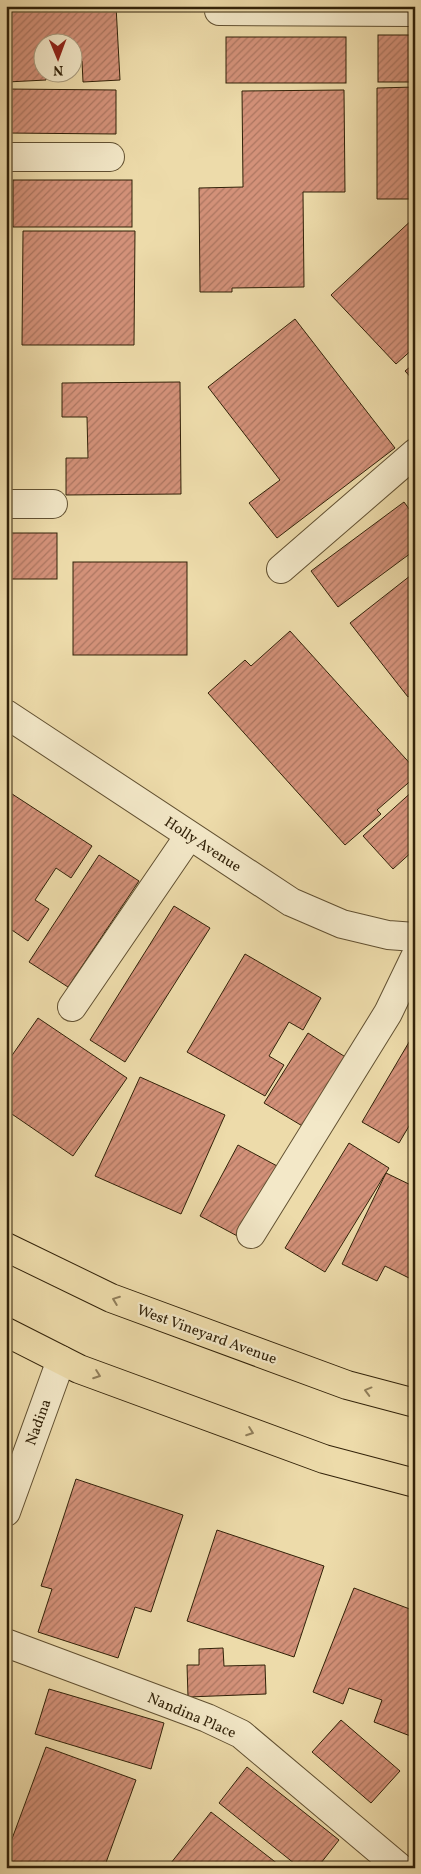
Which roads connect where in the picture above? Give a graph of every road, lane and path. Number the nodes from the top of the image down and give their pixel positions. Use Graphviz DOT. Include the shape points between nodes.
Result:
graph roads {
  1 [pos="219,12"];
  2 [pos="415,12"];
  3 [pos="6,157"];
  4 [pos="110,157"];
  5 [pos="415,453"];
  6 [pos="6,504"];
  7 [pos="53,504"];
  8 [pos="281,569"];
  9 [pos="6,714"];
  10 [pos="189,836"];
  11 [pos="415,936"];
  12 [pos="415,957"];
  13 [pos="72,1007"];
  14 [pos="251,1234"];
  15 [pos="6,1248"];
  16 [pos="8,1338"];
  17 [pos="60,1360"];
  18 [pos="415,1404"];
  19 [pos="415,1484"];
  20 [pos="6,1512"];
  21 [pos="6,1643"];
  22 [pos="400,1868"];
  1 -- 2 [label="street"];
  3 -- 4 [label="street"];
  5 -- 8 [label="street"];
  6 -- 7 [label="street"];
  9 -- 10 [label="street, Holly Avenue"];
  10 -- 11 [label="street, Holly Avenue" via="291,902 342,924 388,935"];
  10 -- 13 [label="street"];
  12 -- 14 [label="street" via="388,1013"];
  18 -- 15 [label="main road, West Vineyard Avenue, one-way" via="347,1385 111,1298"];
  16 -- 17 [label="main road"];
  17 -- 19 [label="main road, one-way" via="324,1459"];
  17 -- 20 [label="street, Nadina"];
  21 -- 22 [label="street, Nandina Place" via="207,1718 241,1734"];
}
